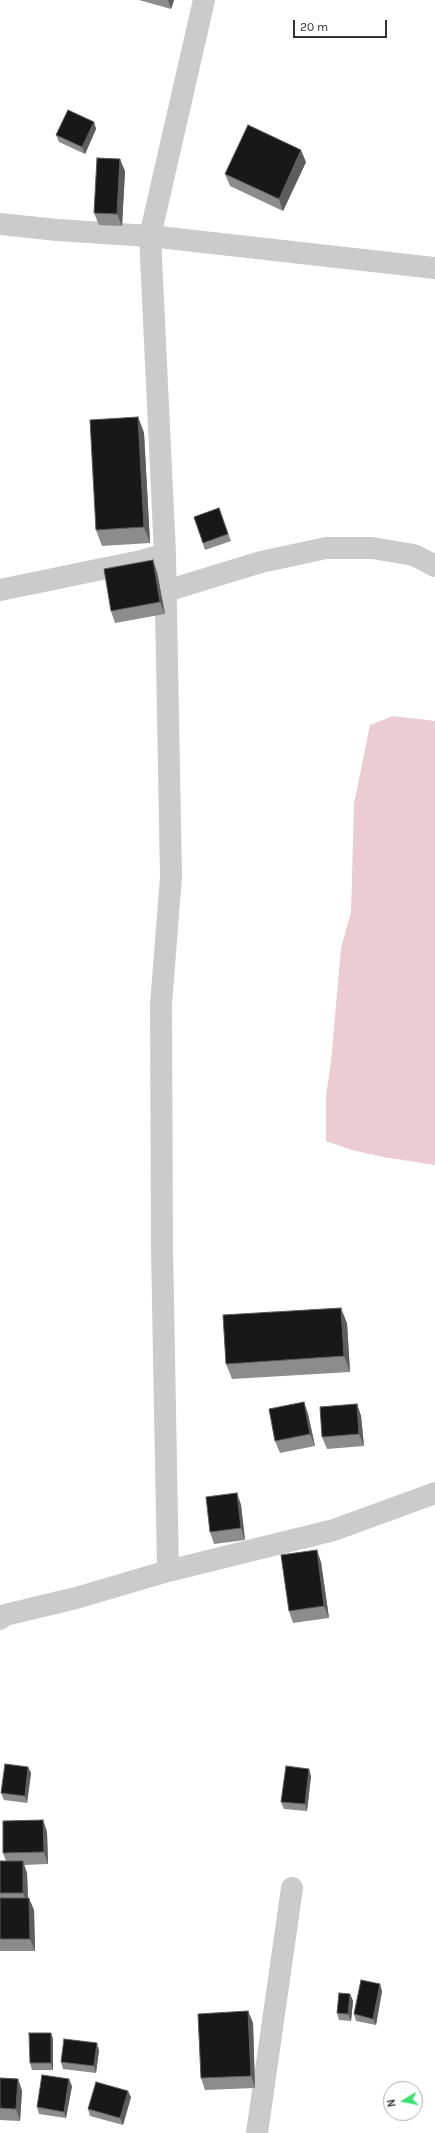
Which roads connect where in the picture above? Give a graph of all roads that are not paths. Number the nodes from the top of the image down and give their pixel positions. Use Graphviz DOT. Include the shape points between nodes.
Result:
graph roads {
  1 [pos="204,0"];
  2 [pos="0,224"];
  3 [pos="150,236"];
  4 [pos="435,268"];
  5 [pos="165,554"];
  6 [pos="435,566"];
  7 [pos="0,590"];
  8 [pos="166,591"];
  9 [pos="435,1493"];
  10 [pos="168,1571"];
  11 [pos="0,1619"];
  12 [pos="292,1888"];
  13 [pos="257,2133"];
  1 -- 3 [label="street"];
  2 -- 3 [label="street"];
  3 -- 4 [label="street"];
  3 -- 5 [label="street"];
  5 -- 7 [label="street"];
  5 -- 8 [label="street"];
  6 -- 8 [label="street" via="414,555 372,548 326,548 261,562"];
  8 -- 10 [label="street" via="171,878 161,1028"];
  9 -- 10 [label="street" via="334,1530"];
  10 -- 11 [label="street" via="76,1598 5,1615"];
  12 -- 13 [label="street"];
}
